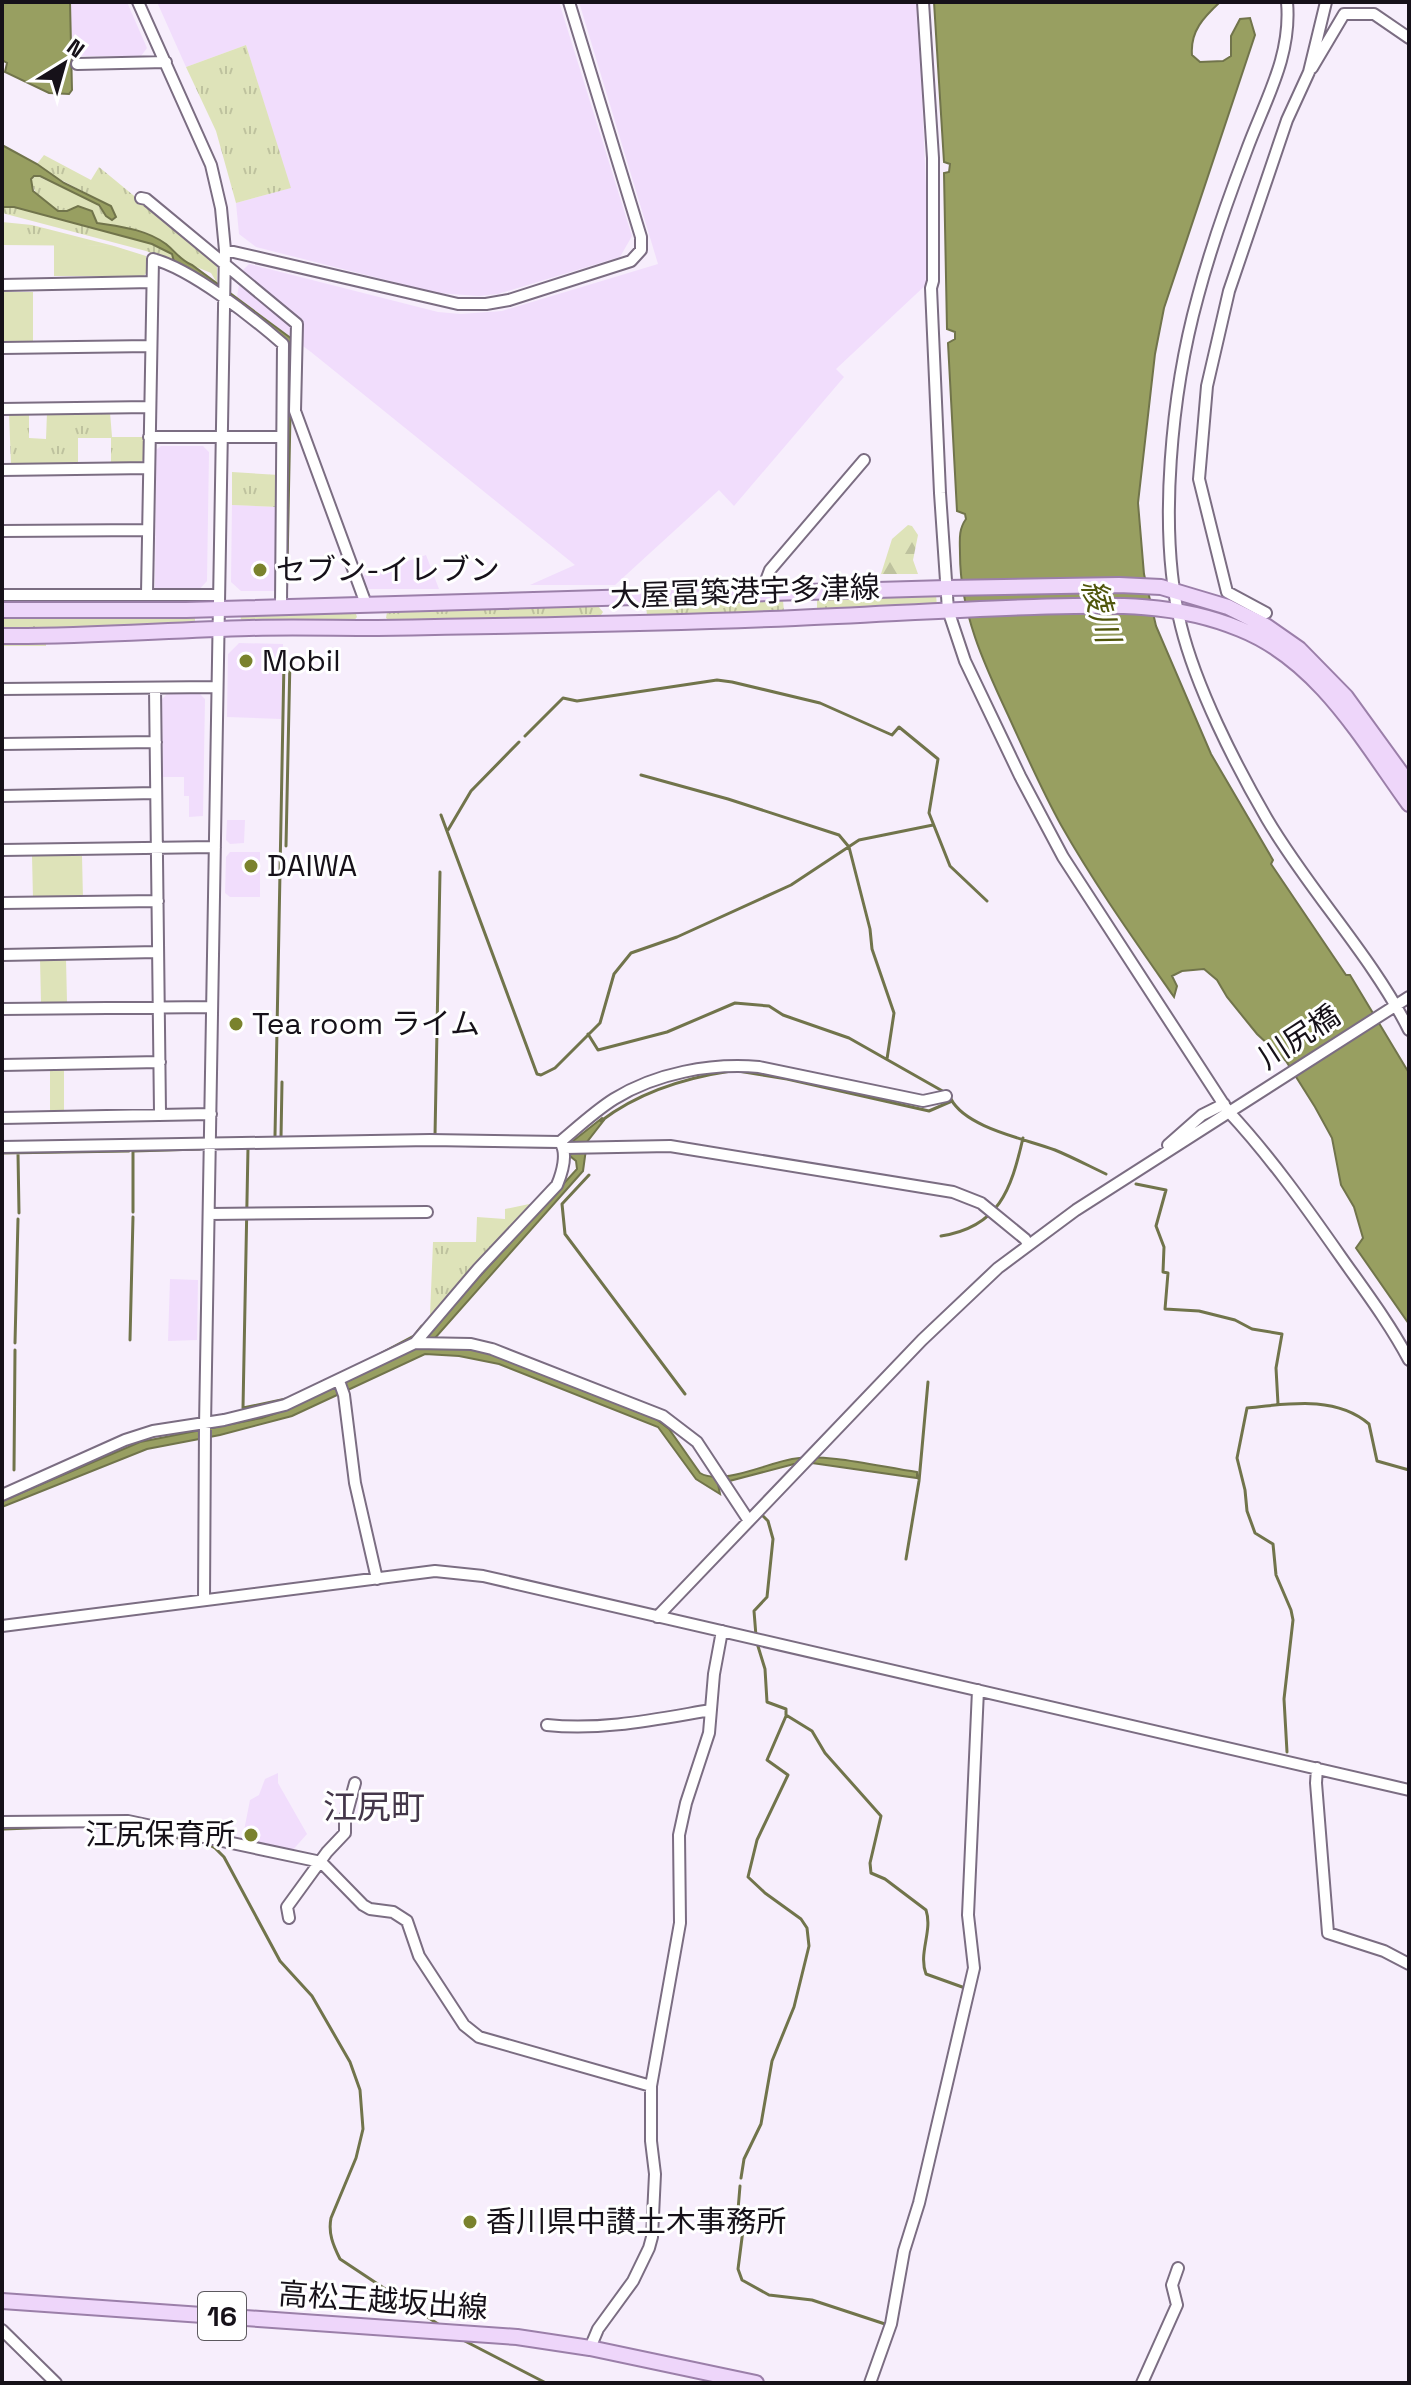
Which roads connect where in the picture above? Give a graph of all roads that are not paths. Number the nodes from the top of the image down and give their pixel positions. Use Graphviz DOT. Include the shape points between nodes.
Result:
graph roads {
  1 [pos="138,2"];
  2 [pos="569,2"];
  3 [pos="923,2"];
  4 [pos="1287,2"];
  5 [pos="1326,2"];
  6 [pos="1409,38"];
  7 [pos="166,62"];
  8 [pos="77,64"];
  9 [pos="1309,72"];
  10 [pos="141,198"];
  11 [pos="225,250"];
  12 [pos="224,264"];
  13 [pos="152,282"];
  14 [pos="2,285"];
  15 [pos="224,298"];
  16 [pos="151,346"];
  17 [pos="2,348"];
  18 [pos="150,407"];
  19 [pos="2,409"];
  20 [pos="149,437"];
  21 [pos="221,437"];
  22 [pos="282,437"];
  23 [pos="864,460"];
  24 [pos="149,468"];
  25 [pos="2,470"];
  26 [pos="148,530"];
  27 [pos="2,531"];
  28 [pos="952,588"];
  29 [pos="1168,588"];
  30 [pos="800,592"];
  31 [pos="147,594"];
  32 [pos="761,594"];
  33 [pos="2,595"];
  34 [pos="608,599"];
  35 [pos="219,601"];
  36 [pos="366,604"];
  37 [pos="281,605"];
  38 [pos="955,609"];
  39 [pos="2,610"];
  40 [pos="1178,611"];
  41 [pos="798,618"];
  42 [pos="608,624"];
  43 [pos="1264,625"];
  44 [pos="375,628"];
  45 [pos="219,629"];
  46 [pos="2,636"];
  47 [pos="217,687"];
  48 [pos="155,688"];
  49 [pos="2,689"];
  50 [pos="156,742"];
  51 [pos="2,744"];
  52 [pos="1409,784"];
  53 [pos="156,793"];
  54 [pos="2,796"];
  55 [pos="1409,804"];
  56 [pos="215,847"];
  57 [pos="157,848"];
  58 [pos="2,850"];
  59 [pos="158,901"];
  60 [pos="2,903"];
  61 [pos="158,952"];
  62 [pos="2,955"];
  63 [pos="1409,997"];
  64 [pos="1392,1006"];
  65 [pos="212,1007"];
  66 [pos="159,1008"];
  67 [pos="2,1009"];
  68 [pos="1409,1030"];
  69 [pos="160,1062"];
  70 [pos="2,1065"];
  71 [pos="946,1096"];
  72 [pos="1229,1107"];
  73 [pos="160,1113"];
  74 [pos="211,1114"];
  75 [pos="2,1118"];
  76 [pos="210,1144"];
  77 [pos="564,1146"];
  78 [pos="2,1147"];
  79 [pos="427,1212"];
  80 [pos="209,1214"];
  81 [pos="1028,1244"];
  82 [pos="417,1343"];
  83 [pos="1409,1360"];
  84 [pos="339,1382"];
  85 [pos="205,1424"];
  86 [pos="2,1495"];
  87 [pos="749,1521"];
  88 [pos="377,1579"];
  89 [pos="204,1600"];
  90 [pos="657,1617"];
  91 [pos="2,1626"];
  92 [pos="722,1631"];
  93 [pos="978,1690"];
  94 [pos="711,1710"];
  95 [pos="547,1725"];
  96 [pos="1317,1768"];
  97 [pos="355,1783"];
  98 [pos="1409,1790"];
  99 [pos="2,1822"];
  100 [pos="321,1862"];
  101 [pos="289,1918"];
  102 [pos="1409,1964"];
  103 [pos="651,2086"];
  104 [pos="1178,2268"];
  105 [pos="2,2301"];
  106 [pos="2,2330"];
  107 [pos="590,2348"];
  108 [pos="56,2383"];
  109 [pos="756,2383"];
  110 [pos="870,2383"];
  111 [pos="1142,2383"];
  1 -- 7 [label="street"];
  2 -- 11 [label="street" via="641,237 641,250 631,261 509,300 458,304"];
  3 -- 28 [label="street" via="933,158 931,304 940,493"];
  4 -- 29 [label="street" via="1283,58 1215,240 1180,375 1171,461"];
  5 -- 9 [label="street"];
  6 -- 9 [label="street" via="1374,14 1344,14"];
  7 -- 8 [label="street"];
  7 -- 11 [label="street" via="211,165"];
  9 -- 43 [label="street" via="1287,120 1229,291 1207,386 1202,435 1199,479 1227,592"];
  10 -- 12 [label="street"];
  11 -- 12 [label="street"];
  12 -- 15 [label="street"];
  12 -- 36 [label="street" via="297,324 295,411"];
  13 -- 14 [label="street"];
  13 -- 15 [label="street" via="153,259"];
  13 -- 16 [label="street"];
  15 -- 21 [label="street"];
  15 -- 22 [label="street" via="283,344"];
  16 -- 17 [label="street"];
  16 -- 18 [label="street"];
  18 -- 19 [label="street"];
  18 -- 20 [label="street"];
  20 -- 21 [label="street"];
  20 -- 24 [label="street"];
  21 -- 22 [label="street"];
  21 -- 35 [label="street"];
  22 -- 37 [label="street"];
  23 -- 32 [label="street" via="770,570"];
  24 -- 25 [label="street"];
  24 -- 26 [label="street"];
  26 -- 27 [label="street"];
  26 -- 31 [label="street"];
  28 -- 29 [label="main road, 大屋冨築港宇多津線"];
  28 -- 30 [label="main road, 大屋冨築港宇多津線"];
  28 -- 38 [label="street"];
  29 -- 40 [label="street"];
  29 -- 43 [label="main road, 大屋冨築港宇多津線"];
  30 -- 32 [label="main road, 大屋冨築港宇多津線"];
  30 -- 41 [label="main road"];
  31 -- 33 [label="street"];
  31 -- 35 [label="street"];
  32 -- 34 [label="main road, 大屋冨築港宇多津線"];
  34 -- 36 [label="main road, 大屋冨築港宇多津線"];
  34 -- 42 [label="main road"];
  35 -- 37 [label="main road, 大屋冨築港宇多津線"];
  35 -- 39 [label="main road, 大屋冨築港宇多津線" via="186,610"];
  35 -- 45 [label="street"];
  36 -- 37 [label="main road, 大屋冨築港宇多津線"];
  36 -- 44 [label="main road"];
  38 -- 40 [label="main road, 大屋冨築港宇多津線" via="1121,605"];
  38 -- 41 [label="main road, 大屋冨築港宇多津線"];
  38 -- 72 [label="street" via="965,661 1063,857"];
  40 -- 43 [label="main road, 大屋冨築港宇多津線" via="1242,629"];
  40 -- 64 [label="street" via="1203,689 1267,819"];
  41 -- 42 [label="main road, 大屋冨築港宇多津線"];
  42 -- 44 [label="main road, 大屋冨築港宇多津線"];
  43 -- 52 [label="main road, 大屋冨築港宇多津線" via="1325,673"];
  43 -- 55 [label="main road, 大屋冨築港宇多津線" via="1336,703"];
  44 -- 45 [label="main road, 大屋冨築港宇多津線"];
  45 -- 46 [label="main road, 大屋冨築港宇多津線"];
  45 -- 47 [label="street"];
  47 -- 48 [label="street"];
  47 -- 56 [label="street"];
  48 -- 49 [label="street"];
  48 -- 50 [label="street"];
  50 -- 51 [label="street"];
  50 -- 53 [label="street"];
  53 -- 54 [label="street"];
  53 -- 57 [label="street"];
  56 -- 57 [label="street"];
  56 -- 65 [label="street"];
  57 -- 58 [label="street"];
  57 -- 59 [label="street"];
  59 -- 60 [label="street"];
  59 -- 61 [label="street"];
  61 -- 62 [label="street"];
  61 -- 66 [label="street"];
  63 -- 64 [label="street, 川尻橋"];
  64 -- 68 [label="street"];
  64 -- 72 [label="street, 川尻橋"];
  65 -- 66 [label="street"];
  65 -- 74 [label="street"];
  66 -- 67 [label="street"];
  66 -- 69 [label="street"];
  69 -- 70 [label="street"];
  69 -- 73 [label="street"];
  71 -- 77 [label="street" via="923,1101 759,1067 717,1066 632,1089 597,1111"];
  72 -- 81 [label="street, 川尻橋"];
  72 -- 83 [label="street" via="1322,1229"];
  73 -- 74 [label="street"];
  73 -- 75 [label="street"];
  74 -- 76 [label="street"];
  76 -- 77 [label="street" via="430,1140"];
  76 -- 78 [label="street"];
  76 -- 80 [label="street"];
  77 -- 81 [label="street" via="670,1146 953,1192 981,1203"];
  77 -- 82 [label="street" via="557,1185"];
  79 -- 80 [label="street"];
  80 -- 85 [label="street"];
  81 -- 87 [label="street, 川尻橋" via="922,1340"];
  82 -- 84 [label="street"];
  82 -- 87 [label="street" via="492,1349 663,1416 697,1442"];
  84 -- 85 [label="street" via="285,1405"];
  84 -- 88 [label="street"];
  85 -- 86 [label="street" via="125,1440"];
  85 -- 89 [label="street"];
  87 -- 90 [label="street, 川尻橋"];
  88 -- 89 [label="street"];
  88 -- 90 [label="street" via="435,1571 483,1576"];
  89 -- 91 [label="street"];
  90 -- 92 [label="street"];
  92 -- 93 [label="street"];
  92 -- 94 [label="street"];
  93 -- 96 [label="street"];
  93 -- 110 [label="street" via="968,1915 974,1968 891,2324"];
  94 -- 95 [label="street" via="618,1725"];
  94 -- 103 [label="street" via="680,1824 681,1913"];
  96 -- 98 [label="street"];
  96 -- 102 [label="street" via="1328,1933"];
  97 -- 100 [label="street" via="345,1833"];
  99 -- 100 [label="street" via="128,1821"];
  100 -- 101 [label="street" via="287,1907"];
  100 -- 103 [label="street" via="363,1905 407,1921 419,1956 464,2025 479,2037"];
  103 -- 107 [label="street" via="652,2237 633,2281"];
  104 -- 111 [label="street" via="1172,2285 1177,2305"];
  105 -- 107 [label="main road, 高松王越坂出線 / 16" via="517,2337"];
  106 -- 108 [label="street"];
  107 -- 109 [label="main road, 高松王越坂出線 / 16"];
}
